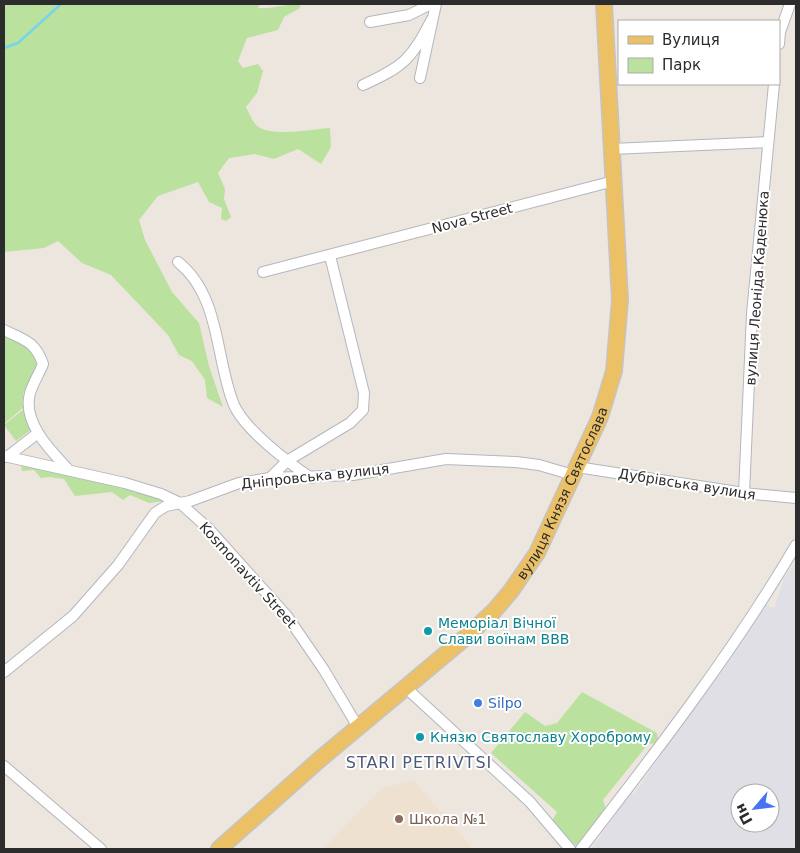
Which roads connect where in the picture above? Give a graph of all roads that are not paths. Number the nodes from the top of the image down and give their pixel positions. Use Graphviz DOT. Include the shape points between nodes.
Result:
graph roads {
  1 [pos="431,4"];
  2 [pos="436,4"];
  3 [pos="604,4"];
  4 [pos="790,4"];
  5 [pos="432,19"];
  6 [pos="370,22"];
  7 [pos="780,32"];
  8 [pos="420,78"];
  9 [pos="363,85"];
  10 [pos="774,85"];
  11 [pos="768,142"];
  12 [pos="612,149"];
  13 [pos="614,181"];
  14 [pos="330,256"];
  15 [pos="178,262"];
  16 [pos="263,272"];
  17 [pos="4,330"];
  18 [pos="38,433"];
  19 [pos="5,456"];
  20 [pos="287,461"];
  21 [pos="67,469"];
  22 [pos="575,471"];
  23 [pos="270,478"];
  24 [pos="311,478"];
  25 [pos="744,493"];
  26 [pos="796,498"];
  27 [pos="180,503"];
  28 [pos="796,545"];
  29 [pos="4,672"];
  30 [pos="405,687"];
  31 [pos="358,728"];
  32 [pos="4,766"];
  33 [pos="102,849"];
  34 [pos="218,849"];
  35 [pos="570,849"];
  36 [pos="582,849"];
  1 -- 6 [label="street" via="409,15"];
  2 -- 5 [label="street"];
  3 -- 12 [label="main road, вулиця Князя Святослава"];
  4 -- 7 [label="street"];
  5 -- 8 [label="street"];
  5 -- 9 [label="street" via="415,51 394,71"];
  10 -- 11 [label="street, вулиця Леоніда Каденюка"];
  11 -- 12 [label="street"];
  11 -- 25 [label="street, вулиця Леоніда Каденюка" via="752,314"];
  12 -- 13 [label="main road, вулиця Князя Святослава"];
  13 -- 14 [label="street, Nova Street"];
  13 -- 22 [label="main road, вулиця Князя Святослава" via="620,300 614,371 600,417"];
  14 -- 16 [label="street, Nova Street"];
  14 -- 20 [label="street" via="364,393 362,410 350,423"];
  15 -- 20 [label="street" via="190,272 205,300 235,407 258,435"];
  17 -- 18 [label="street" via="31,342 43,364 29,395 30,412"];
  18 -- 19 [label="street"];
  18 -- 21 [label="street"];
  19 -- 21 [label="street"];
  20 -- 23 [label="street"];
  20 -- 24 [label="street"];
  21 -- 27 [label="street" via="134,485"];
  22 -- 24 [label="street, Дніпровська вулиця" via="539,464 446,459 353,475"];
  22 -- 25 [label="street, Дубрівська вулиця"];
  22 -- 30 [label="main road, вулиця Князя Святослава" via="537,553 511,591 466,638"];
  23 -- 24 [label="street, Дніпровська вулиця"];
  23 -- 27 [label="street, Дніпровська вулиця" via="239,482"];
  25 -- 26 [label="street, Дубрівська вулиця"];
  27 -- 29 [label="street, Дніпровська вулиця" via="155,513 118,566 73,616"];
  27 -- 31 [label="street, Kosmonavtiv Street" via="209,529 287,616"];
  28 -- 36 [label="street" via="771,588 668,735"];
  30 -- 31 [label="main road, вулиця Князя Святослава"];
  30 -- 35 [label="street" via="530,802"];
  31 -- 34 [label="main road, вулиця Князя Святослава"];
  32 -- 33 [label="street"];
}
